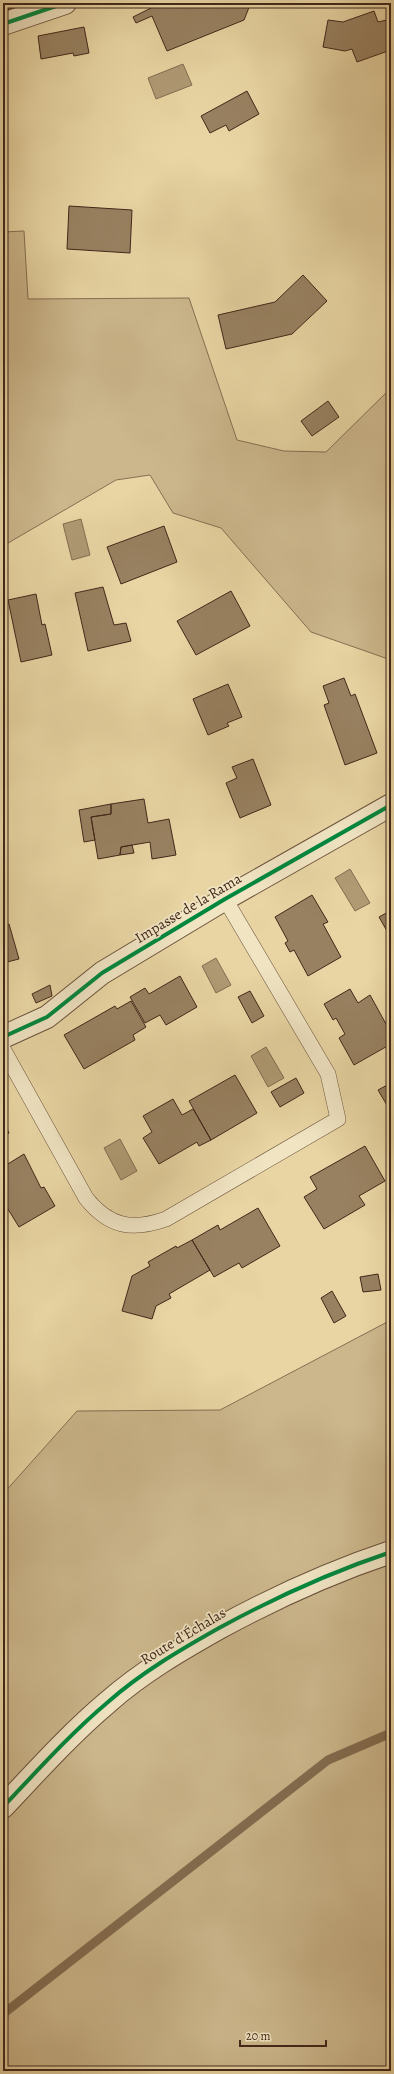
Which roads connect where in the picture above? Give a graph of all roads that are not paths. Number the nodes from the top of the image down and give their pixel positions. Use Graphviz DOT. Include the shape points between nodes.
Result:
graph roads {
  1 [pos="65,3"];
  2 [pos="3,24"];
  3 [pos="391,805"];
  4 [pos="225,899"];
  5 [pos="3,1037"];
  6 [pos="3,1049"];
  7 [pos="391,1552"];
  8 [pos="3,1807"];
  1 -- 2 [label="street"];
  3 -- 4 [label="street, Impasse de la Rama"];
  4 -- 5 [label="street, Impasse de la Rama" via="102,973 47,1017"];
  4 -- 6 [label="lane" via="328,1074 338,1119 166,1219 135,1226 120,1223 106,1218 95,1210 86,1198"];
  7 -- 8 [label="street, Route d'Échalas" via="339,1571 245,1614 183,1648 108,1701"];
}
